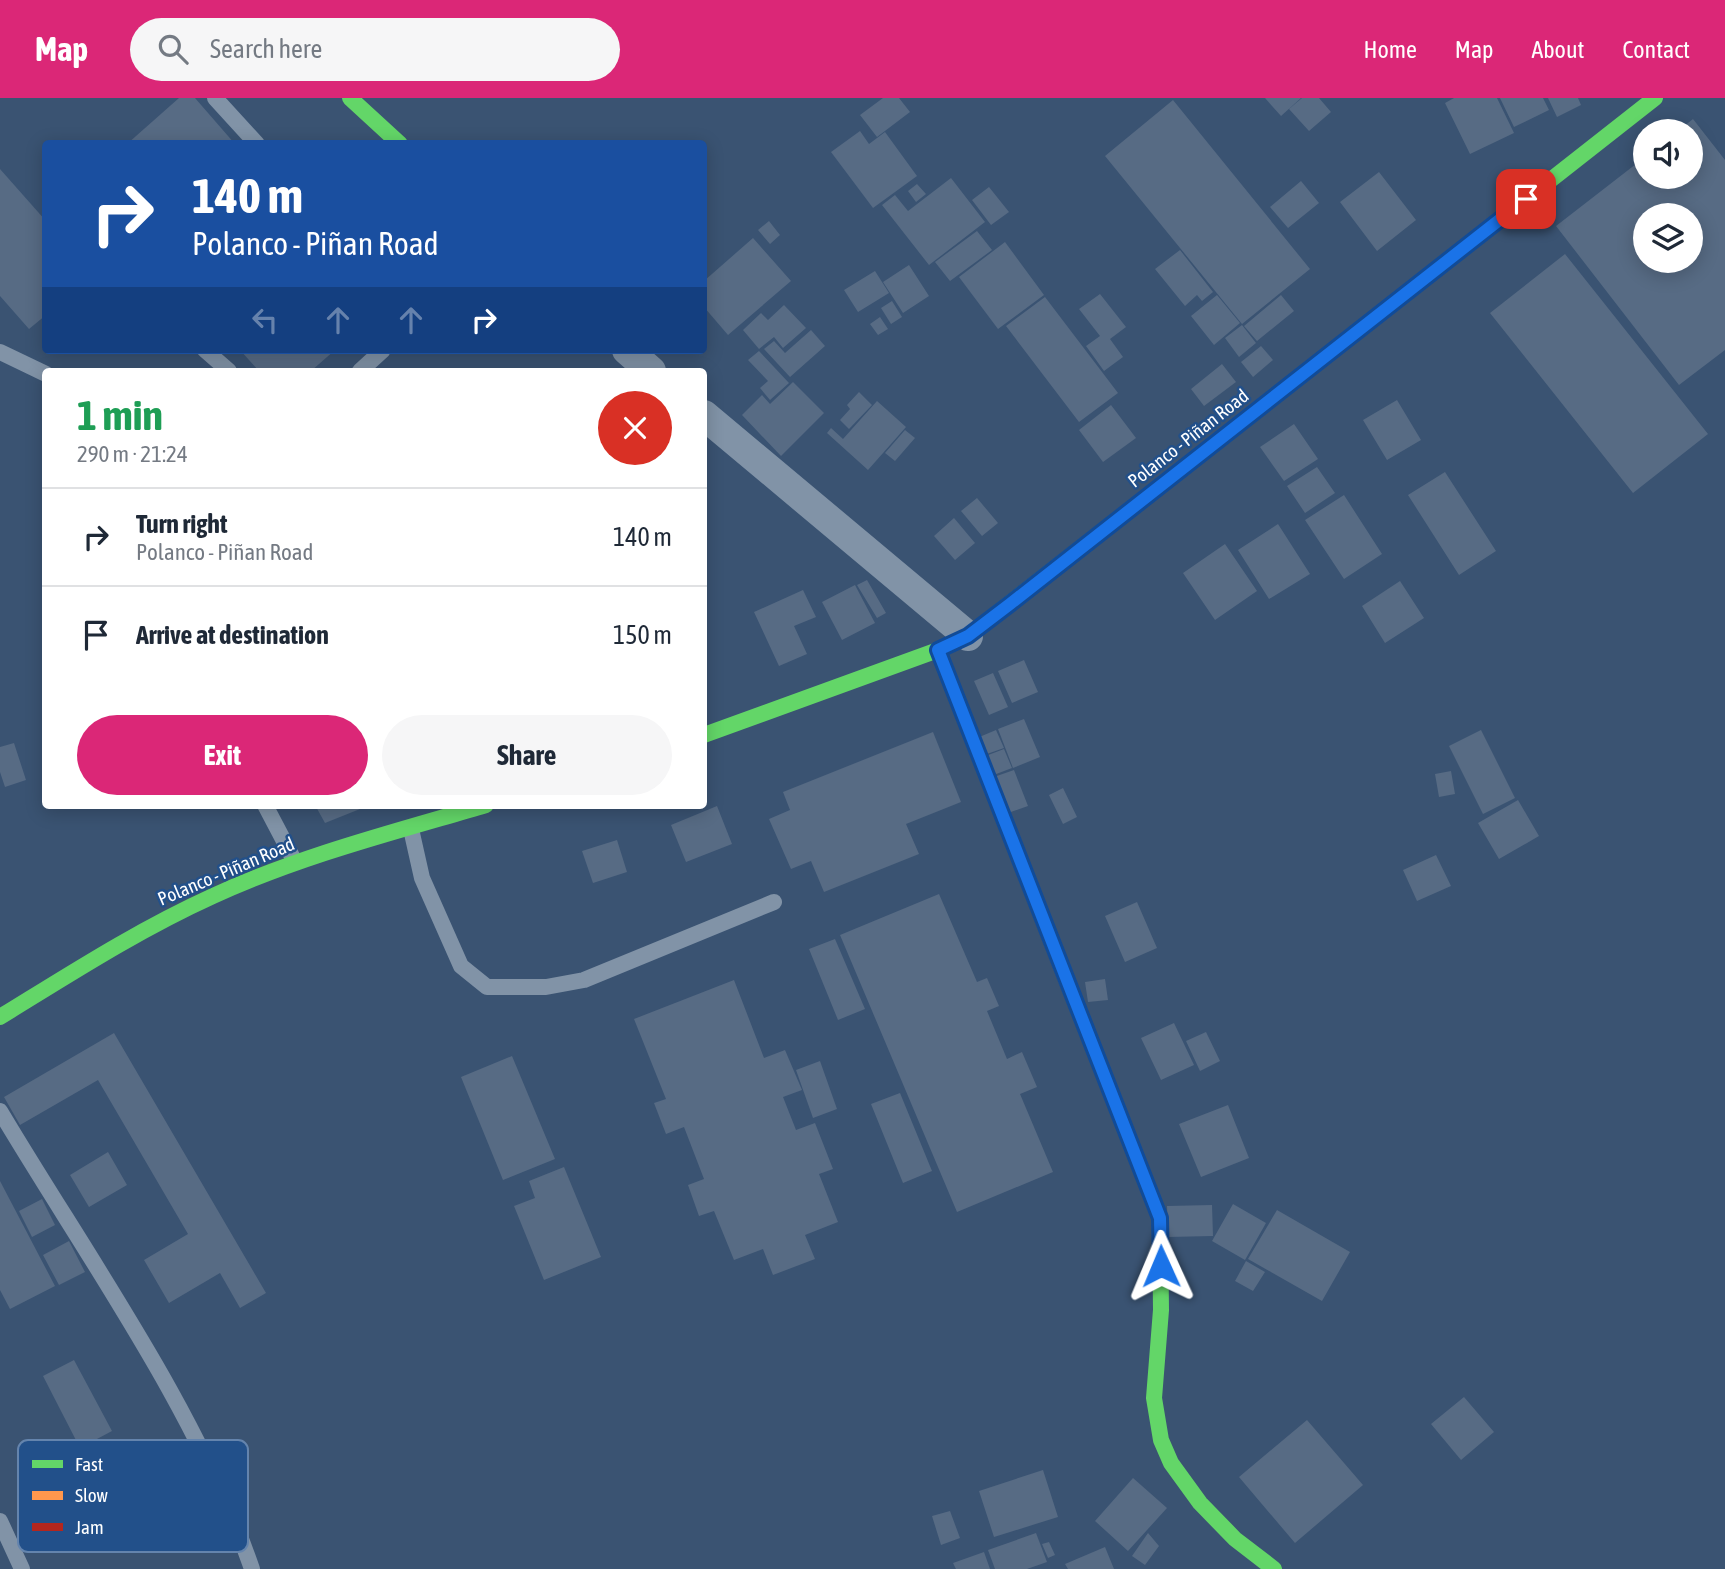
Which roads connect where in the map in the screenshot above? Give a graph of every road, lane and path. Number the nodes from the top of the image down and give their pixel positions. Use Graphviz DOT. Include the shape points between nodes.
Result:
graph roads {
  1 [pos="215,98"];
  2 [pos="350,98"];
  3 [pos="1655,98"];
  4 [pos="253,140"];
  5 [pos="396,140"];
  6 [pos="0,352"];
  7 [pos="210,354"];
  8 [pos="379,354"];
  9 [pos="632,354"];
  10 [pos="226,368"];
  11 [pos="363,368"];
  12 [pos="648,368"];
  13 [pos="42,372"];
  14 [pos="707,418"];
  15 [pos="968,636"];
  16 [pos="938,650"];
  17 [pos="707,734"];
  18 [pos="267,809"];
  19 [pos="474,809"];
  20 [pos="411,829"];
  21 [pos="295,862"];
  22 [pos="774,902"];
  23 [pos="0,1017"];
  24 [pos="0,1111"];
  25 [pos="196,1440"];
  26 [pos="0,1521"];
  27 [pos="246,1552"];
  28 [pos="22,1569"];
  29 [pos="252,1569"];
  30 [pos="1274,1569"];
  1 -- 4 [label="lane"];
  2 -- 5 [label="main road"];
  3 -- 15 [label="main road, Polanco - Piñan Road"];
  6 -- 13 [label="lane"];
  7 -- 10 [label="lane"];
  8 -- 11 [label="lane"];
  9 -- 12 [label="street"];
  14 -- 15 [label="street"];
  15 -- 16 [label="main road, Polanco - Piñan Road"];
  16 -- 17 [label="main road, Polanco - Piñan Road"];
  16 -- 30 [label="main road" via="1160,1218 1162,1290 1155,1414 1166,1455 1233,1539"];
  18 -- 21 [label="lane"];
  19 -- 20 [label="main road, Polanco - Piñan Road"];
  20 -- 21 [label="main road, Polanco - Piñan Road"];
  20 -- 22 [label="lane" via="422,878 461,966 487,987 546,987 584,980"];
  21 -- 23 [label="main road, Polanco - Piñan Road" via="138,932"];
  24 -- 25 [label="lane"];
  26 -- 28 [label="lane"];
  27 -- 29 [label="lane"];
}
